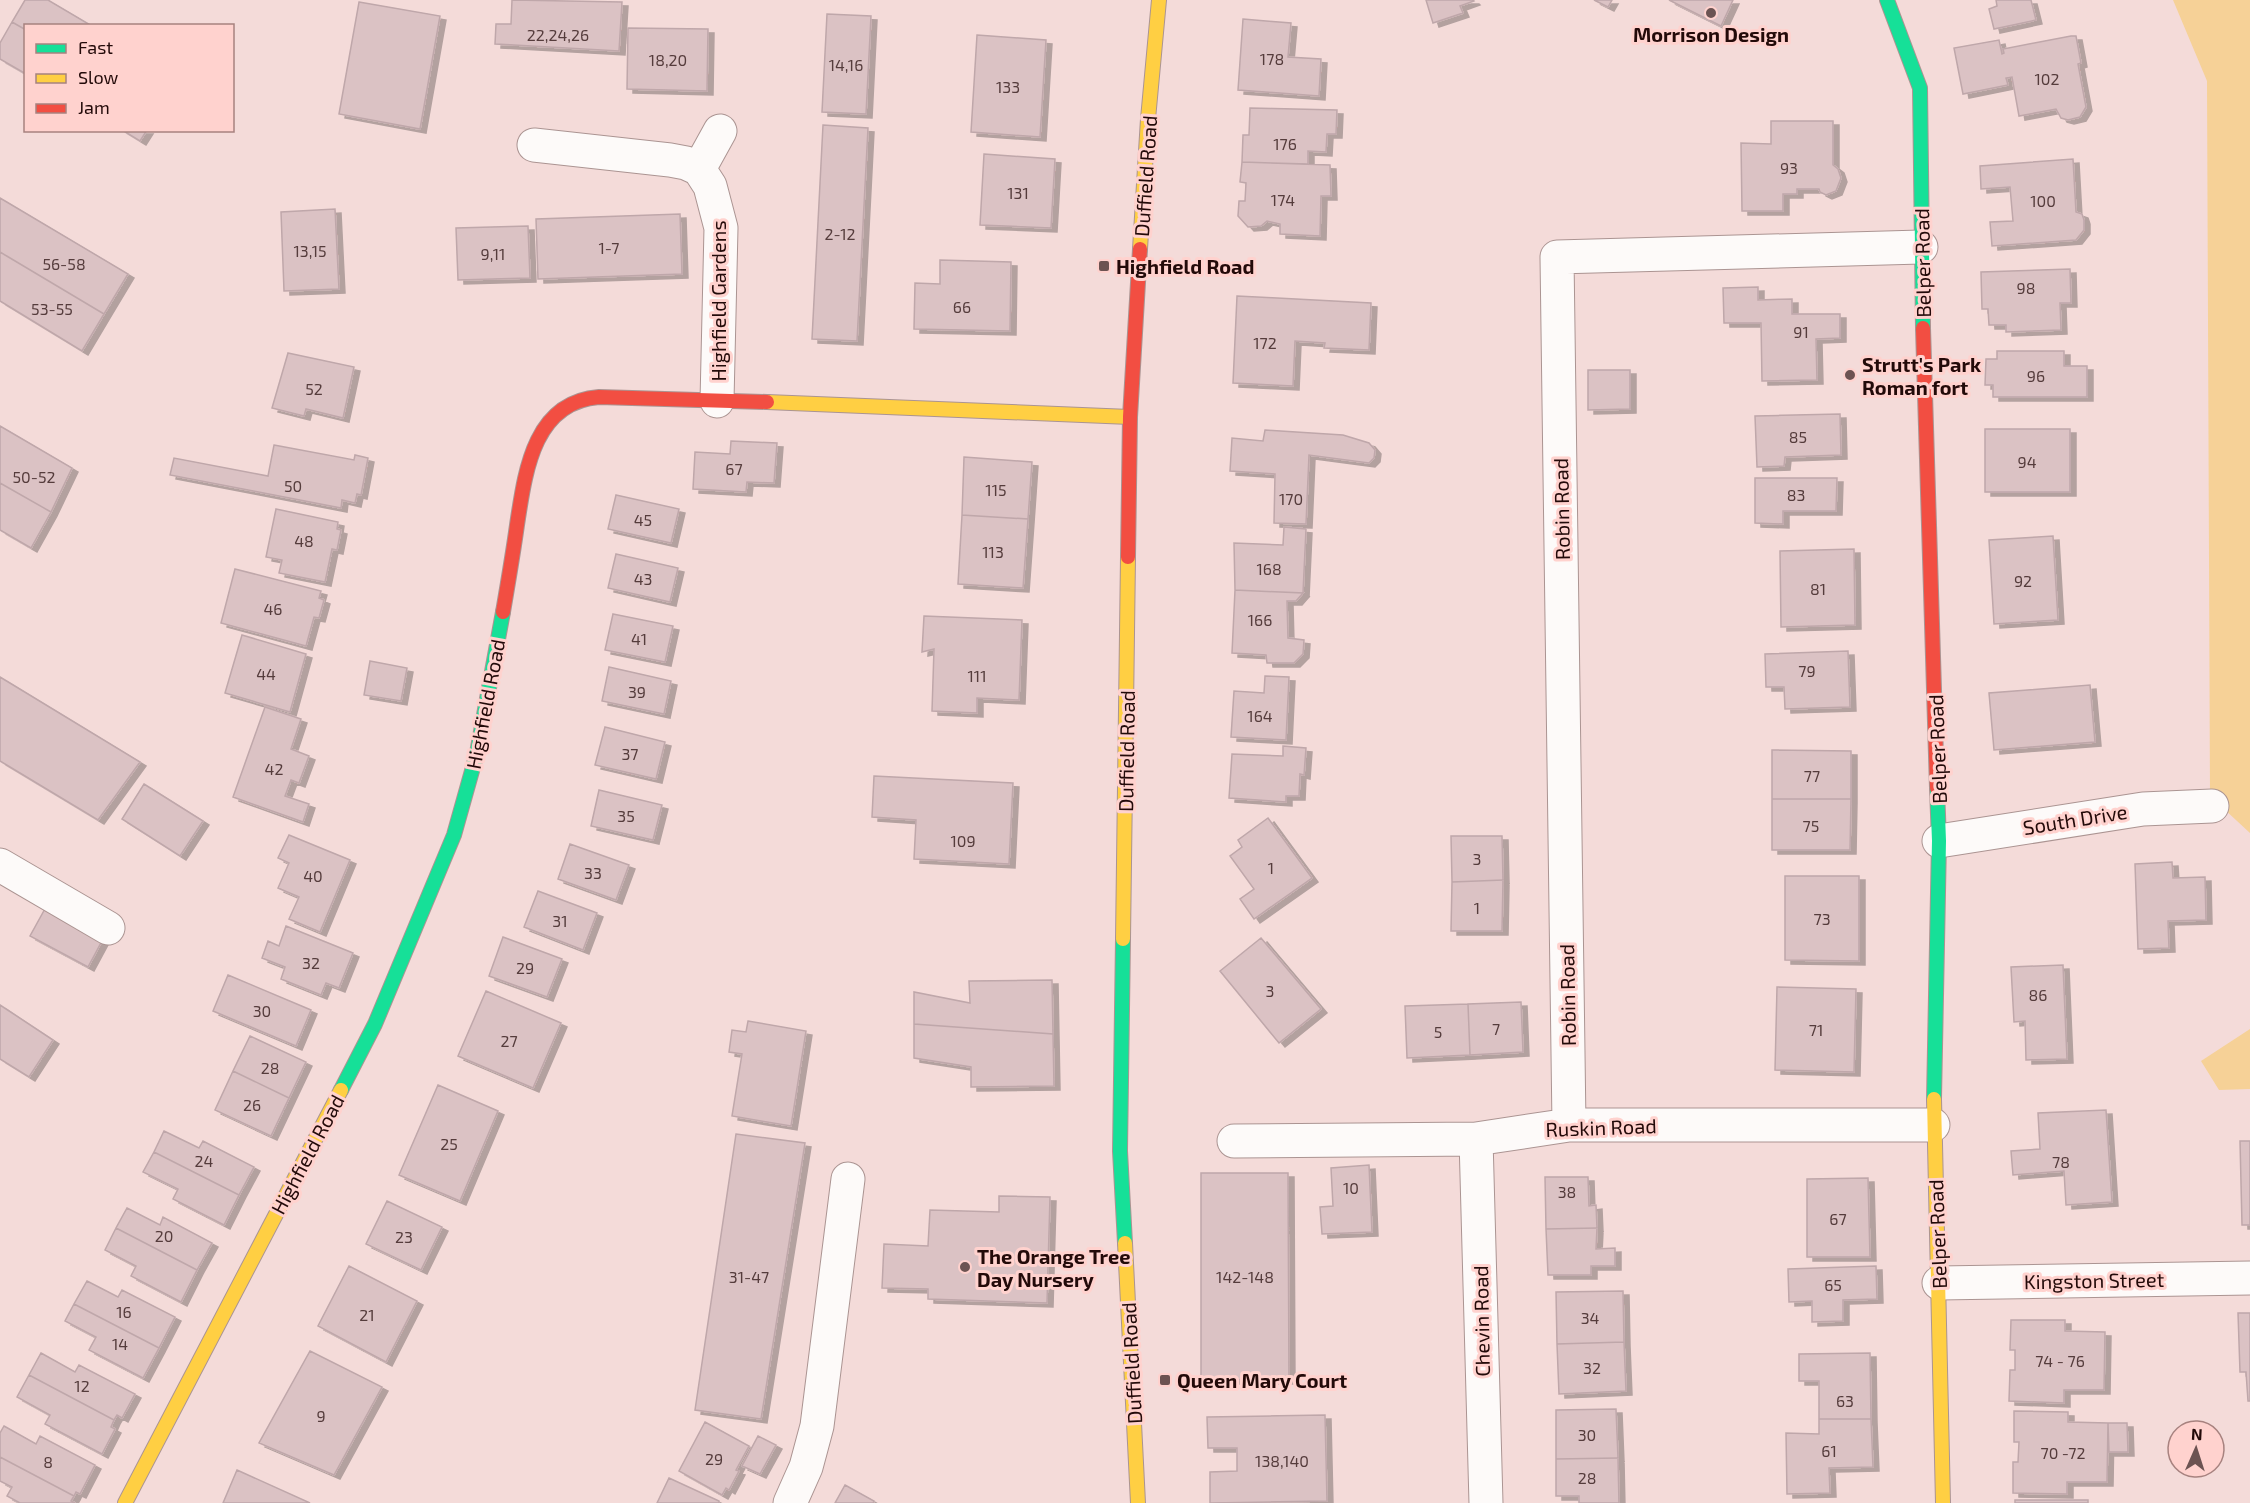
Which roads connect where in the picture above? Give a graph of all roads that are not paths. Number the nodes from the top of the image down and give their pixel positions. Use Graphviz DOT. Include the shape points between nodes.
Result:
graph roads {
  1 [pos="1159,0"];
  2 [pos="1887,0"];
  3 [pos="720,131"];
  4 [pos="534,145"];
  5 [pos="699,169"];
  6 [pos="1921,247"];
  7 [pos="717,401"];
  8 [pos="1130,417"];
  9 [pos="2212,806"];
  10 [pos="1939,841"];
  11 [pos="0,866"];
  12 [pos="108,928"];
  13 [pos="1569,1125"];
  14 [pos="1933,1125"];
  15 [pos="1476,1139"];
  16 [pos="1234,1141"];
  17 [pos="848,1179"];
  18 [pos="2250,1278"];
  19 [pos="1939,1282"];
  20 [pos="125,1503"];
  21 [pos="790,1503"];
  22 [pos="1138,1503"];
  23 [pos="1486,1503"];
  24 [pos="1942,1503"];
  1 -- 8 [label="street, Duffield Road"];
  2 -- 6 [label="street, Belper Road" via="1920,87"];
  3 -- 5 [label="street"];
  4 -- 5 [label="street" via="670,160"];
  5 -- 7 [label="street, Highfield Gardens" via="710,186 721,228"];
  6 -- 10 [label="street, Belper Road"];
  6 -- 13 [label="street, Robin Road" via="1557,257"];
  7 -- 8 [label="street, Highfield Road"];
  7 -- 20 [label="street, Highfield Road" via="614,396 578,400 554,418 536,443 526,469 477,753 454,835 375,1023"];
  8 -- 22 [label="street, Duffield Road" via="1120,1151"];
  9 -- 10 [label="street, South Drive" via="2143,809"];
  10 -- 14 [label="street, Belper Road"];
  11 -- 12 [label="street"];
  13 -- 14 [label="street, Ruskin Road"];
  13 -- 15 [label="street, Ruskin Road"];
  14 -- 19 [label="street, Belper Road"];
  15 -- 16 [label="street, Ruskin Road"];
  15 -- 23 [label="street, Chevin Road"];
  17 -- 21 [label="street" via="817,1426 806,1467"];
  18 -- 19 [label="street, Kingston Street"];
  19 -- 24 [label="street, Belper Road"];
}
